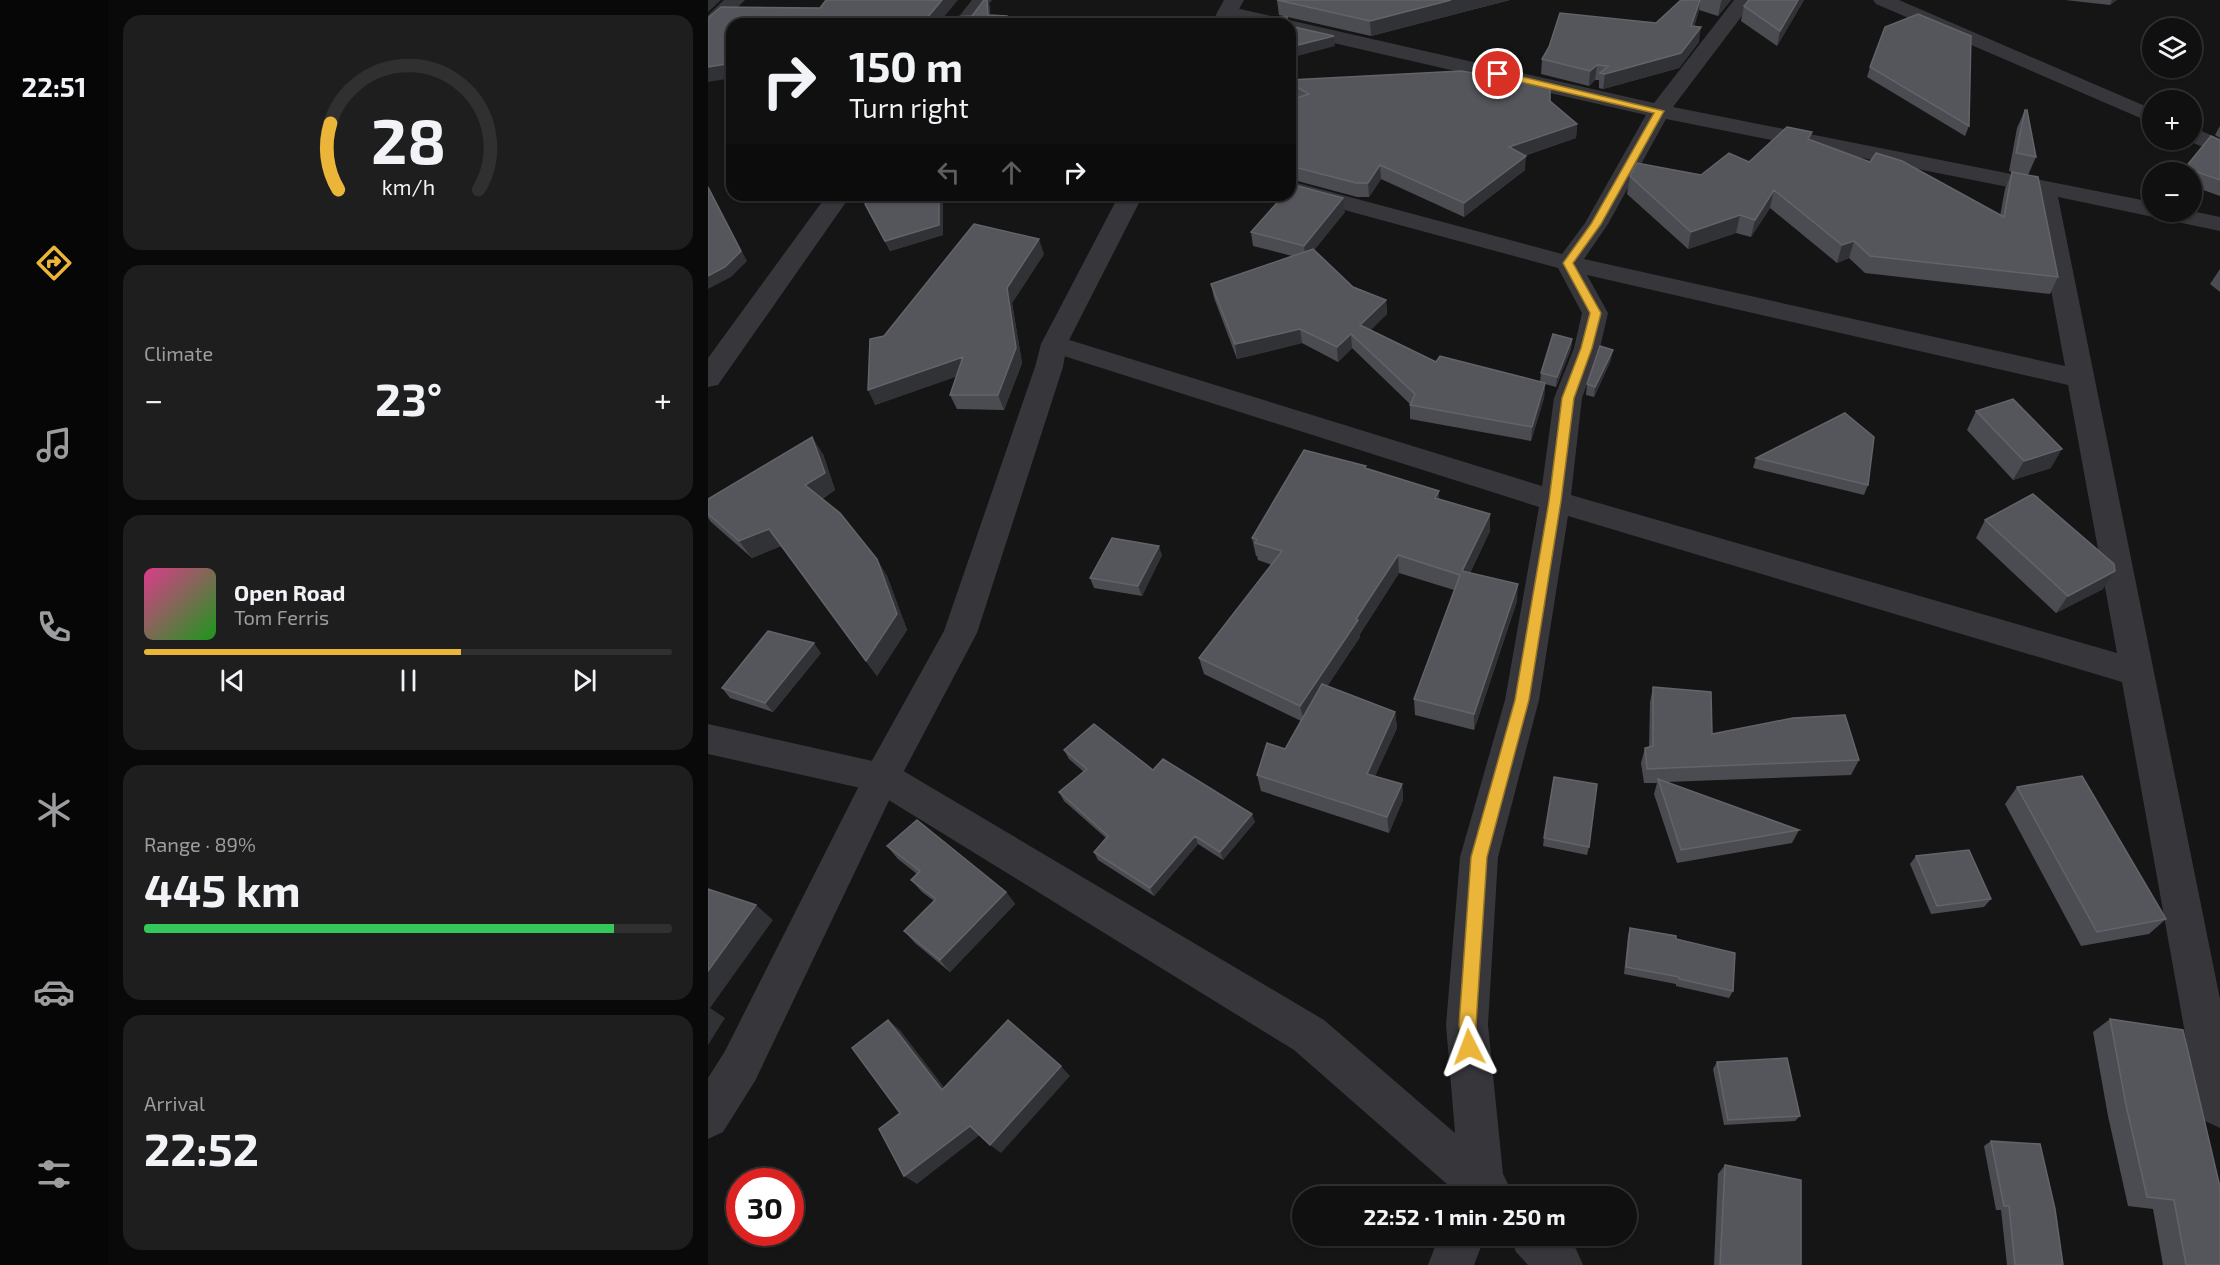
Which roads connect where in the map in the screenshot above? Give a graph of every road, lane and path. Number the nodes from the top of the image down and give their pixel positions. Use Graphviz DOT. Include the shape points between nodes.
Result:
graph roads {
  1 [pos="735,0"];
  2 [pos="981,0"];
  3 [pos="1744,0"];
  4 [pos="1883,0"];
  5 [pos="1227,12"];
  6 [pos="968,18"];
  7 [pos="1253,18"];
  8 [pos="1296,28"];
  9 [pos="713,33"];
  10 [pos="1659,111"];
  11 [pos="2142,113"];
  12 [pos="2202,139"];
  13 [pos="2220,147"];
  14 [pos="2044,186"];
  15 [pos="1296,190"];
  16 [pos="835,201"];
  17 [pos="1128,201"];
  18 [pos="2142,207"];
  19 [pos="2202,220"];
  20 [pos="2220,224"];
  21 [pos="1568,263"];
  22 [pos="1054,344"];
  23 [pos="708,378"];
  24 [pos="2081,379"];
  25 [pos="1555,501"];
  26 [pos="2137,673"];
  27 [pos="708,740"];
  28 [pos="882,777"];
  29 [pos="2220,1106"];
  30 [pos="708,1117"];
  31 [pos="1476,1186"];
  32 [pos="1483,1186"];
  33 [pos="1458,1246"];
  34 [pos="1542,1246"];
  35 [pos="1451,1265"];
  36 [pos="1560,1265"];
  1 -- 9 [label="street"];
  2 -- 6 [label="street"];
  3 -- 10 [label="street"];
  4 -- 11 [label="street"];
  5 -- 7 [label="street"];
  8 -- 10 [label="street"];
  10 -- 14 [label="street"];
  10 -- 21 [label="street" via="1596,224"];
  12 -- 13 [label="street"];
  14 -- 18 [label="street"];
  14 -- 24 [label="street"];
  15 -- 21 [label="street"];
  16 -- 23 [label="street"];
  17 -- 22 [label="street"];
  19 -- 20 [label="street"];
  21 -- 24 [label="street"];
  21 -- 25 [label="street" via="1595,313 1568,398"];
  22 -- 25 [label="street"];
  22 -- 28 [label="street" via="960,633"];
  24 -- 26 [label="street"];
  25 -- 26 [label="street"];
  25 -- 32 [label="street" via="1522,700 1479,857 1467,1025"];
  26 -- 29 [label="street"];
  27 -- 28 [label="street"];
  28 -- 30 [label="street" via="740,1066"];
  28 -- 31 [label="street" via="1309,1035"];
  33 -- 35 [label="street"];
  34 -- 36 [label="street"];
}
